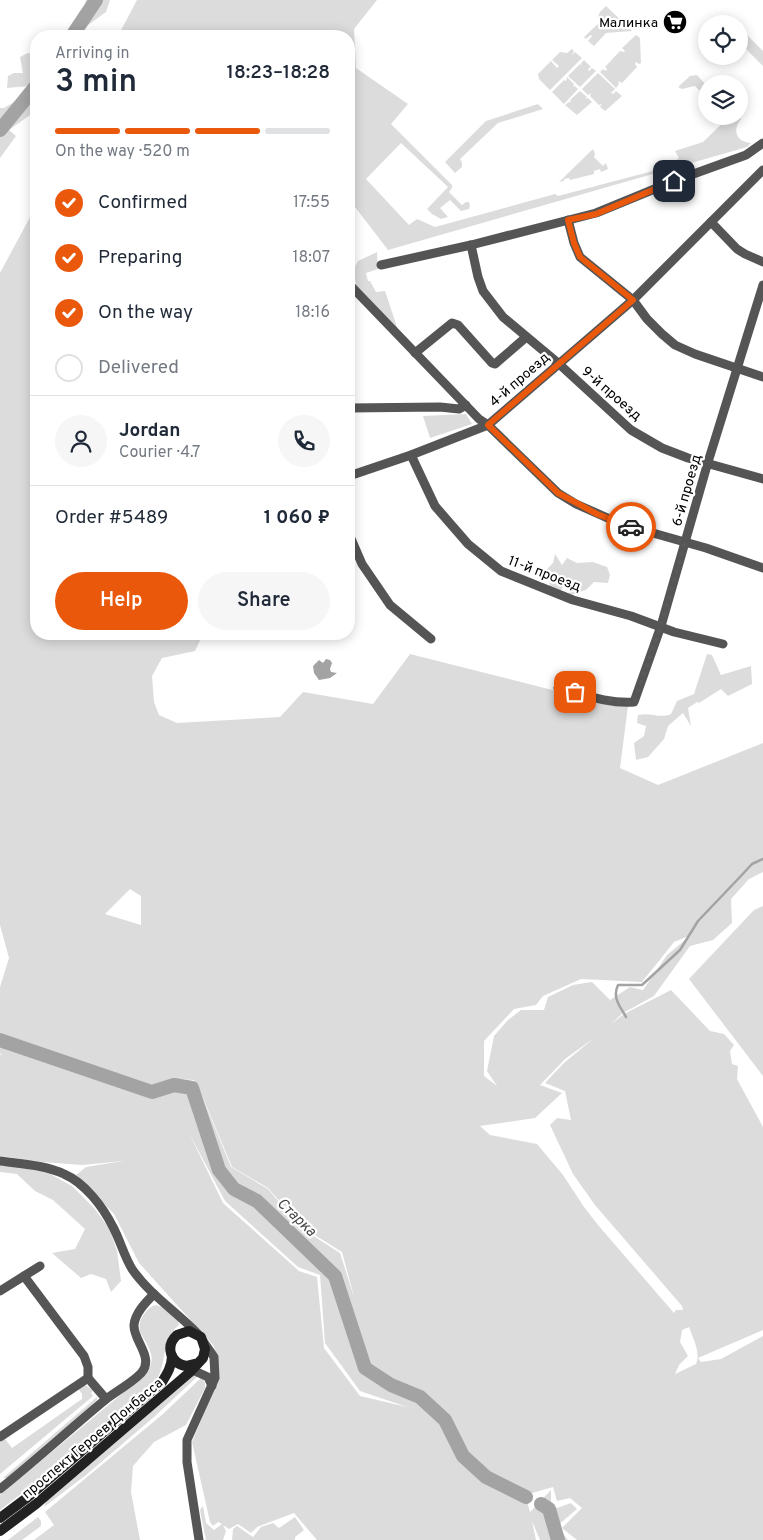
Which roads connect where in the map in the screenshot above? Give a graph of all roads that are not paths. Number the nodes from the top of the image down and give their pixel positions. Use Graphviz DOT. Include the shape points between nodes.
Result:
graph roads {
  1 [pos="763,142"];
  2 [pos="763,170"];
  3 [pos="568,220"];
  4 [pos="711,222"];
  5 [pos="472,245"];
  6 [pos="763,262"];
  7 [pos="381,265"];
  8 [pos="763,284"];
  9 [pos="355,290"];
  10 [pos="633,300"];
  11 [pos="524,339"];
  12 [pos="415,353"];
  13 [pos="558,363"];
  14 [pos="737,369"];
  15 [pos="763,377"];
  16 [pos="466,405"];
  17 [pos="355,408"];
  18 [pos="488,425"];
  19 [pos="411,455"];
  20 [pos="708,462"];
  21 [pos="355,474"];
  22 [pos="763,479"];
  23 [pos="685,542"];
  24 [pos="355,548"];
  25 [pos="763,568"];
  26 [pos="661,626"];
  27 [pos="431,639"];
  28 [pos="723,644"];
  29 [pos="558,688"];
  30 [pos="0,1161"];
  31 [pos="40,1266"];
  32 [pos="24,1276"];
  33 [pos="0,1291"];
  34 [pos="154,1294"];
  35 [pos="182,1318"];
  36 [pos="180,1333"];
  37 [pos="200,1337"];
  38 [pos="172,1356"];
  39 [pos="191,1366"];
  40 [pos="88,1378"];
  41 [pos="212,1386"];
  42 [pos="106,1399"];
  43 [pos="0,1437"];
  44 [pos="1,1486"];
  45 [pos="0,1518"];
  46 [pos="0,1531"];
  47 [pos="199,1540"];
  1 -- 3 [label="street" via="746,155 596,214"];
  2 -- 4 [label="street, 4-й проезд"];
  3 -- 5 [label="street"];
  3 -- 10 [label="street" via="580,257"];
  4 -- 6 [label="street" via="737,249"];
  4 -- 10 [label="street, 4-й проезд"];
  5 -- 7 [label="street"];
  5 -- 13 [label="street, 9-й проезд" via="483,291 503,317"];
  8 -- 14 [label="street, 6-й проезд"];
  9 -- 12 [label="street"];
  10 -- 13 [label="street, 4-й проезд"];
  10 -- 14 [label="street" via="647,319 675,344"];
  11 -- 12 [label="street" via="495,364 458,325 452,324"];
  12 -- 16 [label="street"];
  13 -- 18 [label="street, 4-й проезд"];
  13 -- 20 [label="street, 9-й проезд" via="631,430 662,448"];
  14 -- 15 [label="street"];
  14 -- 20 [label="street, 6-й проезд"];
  16 -- 17 [label="street" via="455,409"];
  16 -- 18 [label="street"];
  18 -- 19 [label="street, 4-й проезд"];
  18 -- 23 [label="street" via="558,493 576,504 621,524"];
  19 -- 21 [label="street, 4-й проезд"];
  19 -- 26 [label="street, 11-й проезд" via="435,506 468,544 501,572 573,600"];
  20 -- 22 [label="street, 9-й проезд"];
  20 -- 23 [label="street, 6-й проезд"];
  23 -- 25 [label="street"];
  23 -- 26 [label="street, 6-й проезд"];
  24 -- 27 [label="street" via="390,605"];
  26 -- 28 [label="street, 11-й проезд"];
  26 -- 29 [label="street, 6-й проезд" via="634,702 611,701"];
  30 -- 34 [label="street" via="50,1169 76,1181 104,1211 132,1269"];
  31 -- 32 [label="street"];
  32 -- 33 [label="street"];
  32 -- 40 [label="street" via="84,1356"];
  34 -- 35 [label="street"];
  34 -- 42 [label="street" via="140,1310 134,1324 144,1352 142,1372"];
  35 -- 36 [label="street"];
  35 -- 37 [label="street"];
  36 -- 37 [label="street" via="189,1331"];
  36 -- 38 [label="street" via="171,1342"];
  37 -- 39 [label="street" via="205,1352"];
  37 -- 41 [label="street" via="214,1357"];
  38 -- 39 [label="street" via="177,1363"];
  38 -- 45 [label="street, проспект Героев Донбасса" via="162,1382"];
  39 -- 41 [label="street" via="208,1377"];
  39 -- 46 [label="street, проспект Героев Донбасса" via="36,1504"];
  40 -- 42 [label="street"];
  40 -- 43 [label="street"];
  41 -- 47 [label="street" via="187,1440 187,1462"];
  42 -- 44 [label="street"];
}
